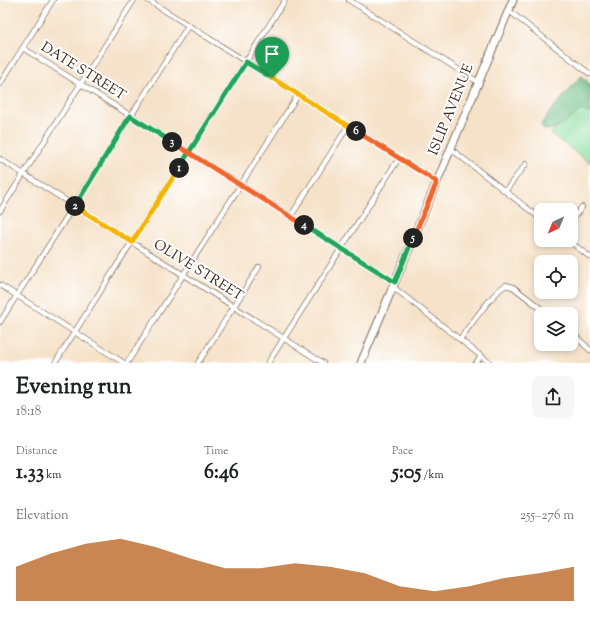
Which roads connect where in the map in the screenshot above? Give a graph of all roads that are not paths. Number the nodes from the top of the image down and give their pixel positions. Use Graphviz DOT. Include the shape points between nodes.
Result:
graph roads {
  1 [pos="53,0"];
  2 [pos="134,0"];
  3 [pos="148,0"];
  4 [pos="285,0"];
  5 [pos="349,0"];
  6 [pos="513,0"];
  7 [pos="508,10"];
  8 [pos="188,26"];
  9 [pos="23,48"];
  10 [pos="246,62"];
  11 [pos="590,74"];
  12 [pos="478,82"];
  13 [pos="0,84"];
  14 [pos="81,84"];
  15 [pos="298,94"];
  16 [pos="130,116"];
  17 [pos="348,126"];
  18 [pos="451,149"];
  19 [pos="189,152"];
  20 [pos="398,158"];
  21 [pos="0,159"];
  22 [pos="526,164"];
  23 [pos="23,174"];
  24 [pos="437,182"];
  25 [pos="240,185"];
  26 [pos="505,192"];
  27 [pos="74,206"];
  28 [pos="582,208"];
  29 [pos="0,211"];
  30 [pos="578,213"];
  31 [pos="534,214"];
  32 [pos="291,216"];
  33 [pos="132,242"];
  34 [pos="577,247"];
  35 [pos="341,248"];
  36 [pos="590,257"];
  37 [pos="259,267"];
  38 [pos="183,275"];
  39 [pos="0,285"];
  40 [pos="394,285"];
  41 [pos="17,295"];
  42 [pos="234,306"];
  43 [pos="539,307"];
  44 [pos="0,322"];
  45 [pos="75,332"];
  46 [pos="284,338"];
  47 [pos="460,339"];
  48 [pos="578,339"];
  49 [pos="590,350"];
  50 [pos="481,356"];
  51 [pos="55,363"];
  52 [pos="124,363"];
  53 [pos="127,363"];
  54 [pos="198,363"];
  55 [pos="268,363"];
  56 [pos="323,363"];
  57 [pos="361,363"];
  58 [pos="476,363"];
  59 [pos="490,363"];
  1 -- 9 [label="street"];
  2 -- 14 [label="street"];
  3 -- 8 [label="street"];
  4 -- 10 [label="street"];
  5 -- 12 [label="street"];
  6 -- 7 [label="main road, ISLIP AVENUE"];
  7 -- 11 [label="street"];
  7 -- 12 [label="main road, ISLIP AVENUE"];
  8 -- 10 [label="street"];
  8 -- 16 [label="street"];
  9 -- 13 [label="street"];
  9 -- 14 [label="street, DATE STREET"];
  10 -- 15 [label="street"];
  10 -- 19 [label="street"];
  12 -- 18 [label="main road, ISLIP AVENUE"];
  14 -- 16 [label="street, DATE STREET"];
  14 -- 23 [label="street"];
  15 -- 17 [label="street"];
  15 -- 25 [label="street"];
  16 -- 19 [label="street, DATE STREET"];
  16 -- 27 [label="street"];
  17 -- 20 [label="street"];
  17 -- 32 [label="street"];
  18 -- 24 [label="main road, ISLIP AVENUE"];
  18 -- 26 [label="street"];
  19 -- 25 [label="street, DATE STREET"];
  19 -- 33 [label="street"];
  20 -- 24 [label="street"];
  20 -- 35 [label="street"];
  21 -- 23 [label="street, OLIVE STREET"];
  22 -- 26 [label="street"];
  23 -- 27 [label="street, OLIVE STREET"];
  23 -- 29 [label="street"];
  24 -- 40 [label="main road, ISLIP AVENUE"];
  25 -- 32 [label="street, DATE STREET"];
  25 -- 38 [label="street"];
  26 -- 31 [label="street"];
  27 -- 33 [label="street, OLIVE STREET"];
  27 -- 41 [label="street"];
  28 -- 30 [label="street"];
  32 -- 35 [label="street, DATE STREET"];
  33 -- 38 [label="street, OLIVE STREET"];
  33 -- 45 [label="street"];
  34 -- 36 [label="street"];
  35 -- 40 [label="street, DATE STREET"];
  35 -- 46 [label="street"];
  37 -- 42 [label="street"];
  38 -- 42 [label="street, OLIVE STREET"];
  38 -- 53 [label="street"];
  39 -- 41 [label="street"];
  40 -- 47 [label="street, DATE STREET"];
  40 -- 57 [label="main road, ISLIP AVENUE"];
  41 -- 44 [label="street"];
  41 -- 45 [label="street"];
  42 -- 46 [label="street, OLIVE STREET"];
  42 -- 54 [label="street"];
  43 -- 47 [label="street" via="513,287 506,285 494,296"];
  45 -- 51 [label="street"];
  45 -- 52 [label="street"];
  46 -- 55 [label="street"];
  46 -- 56 [label="street, OLIVE STREET"];
  47 -- 50 [label="street, DATE STREET"];
  48 -- 49 [label="street"];
  50 -- 58 [label="street"];
  50 -- 59 [label="street, DATE STREET"];
}
